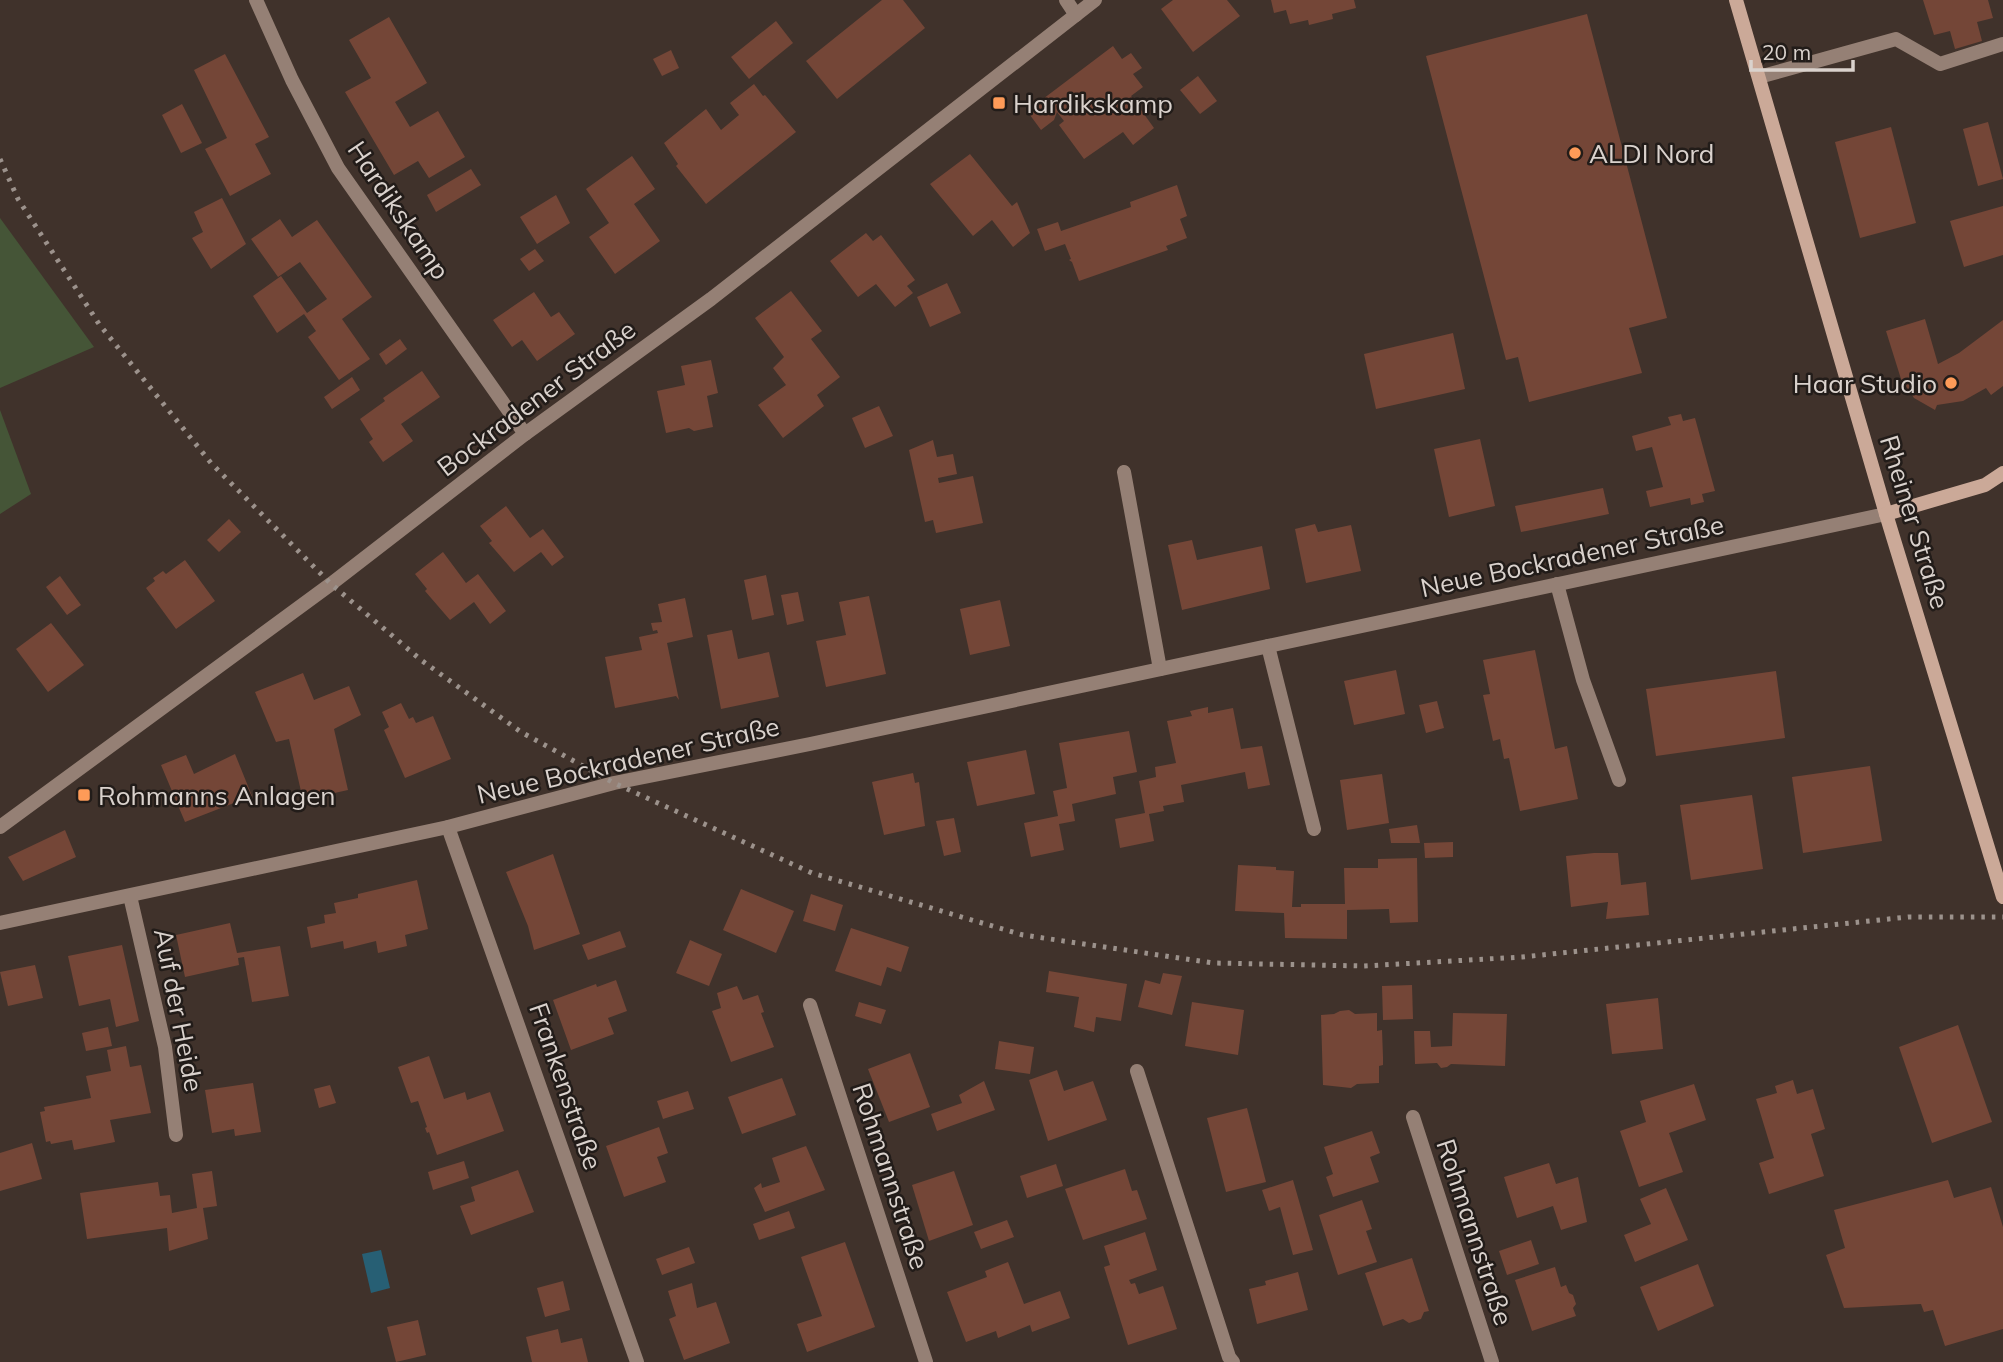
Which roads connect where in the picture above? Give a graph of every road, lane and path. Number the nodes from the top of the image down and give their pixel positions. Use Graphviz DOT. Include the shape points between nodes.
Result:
graph roads {
  1 [pos="256,0"];
  2 [pos="1066,0"];
  3 [pos="1095,0"];
  4 [pos="1736,0"];
  5 [pos="1076,15"];
  6 [pos="2003,44"];
  7 [pos="1759,78"];
  8 [pos="525,434"];
  9 [pos="1124,472"];
  10 [pos="2003,474"];
  11 [pos="1886,514"];
  12 [pos="1557,584"];
  13 [pos="1268,646"];
  14 [pos="1160,669"];
  15 [pos="1619,780"];
  16 [pos="0,827"];
  17 [pos="448,827"];
  18 [pos="1314,829"];
  19 [pos="130,896"];
  20 [pos="2003,897"];
  21 [pos="0,923"];
  22 [pos="810,1005"];
  23 [pos="1137,1071"];
  24 [pos="1413,1117"];
  25 [pos="176,1135"];
  26 [pos="637,1362"];
  27 [pos="926,1362"];
  28 [pos="1233,1362"];
  29 [pos="1492,1362"];
  1 -- 8 [label="street, Hardikskamp" via="338,168"];
  2 -- 5 [label="street"];
  3 -- 5 [label="street, Bockradener Straße"];
  4 -- 7 [label="main road, Rheiner Straße"];
  5 -- 8 [label="street, Bockradener Straße" via="711,299"];
  6 -- 7 [label="street" via="1940,64 1896,39"];
  7 -- 11 [label="main road, Rheiner Straße"];
  8 -- 16 [label="street, Bockradener Straße" via="331,584"];
  9 -- 14 [label="street"];
  10 -- 11 [label="main road" via="1985,485"];
  11 -- 12 [label="street, Neue Bockradener Straße"];
  11 -- 20 [label="main road, Rheiner Straße"];
  12 -- 13 [label="street, Neue Bockradener Straße"];
  12 -- 15 [label="street" via="1583,680"];
  13 -- 14 [label="street, Neue Bockradener Straße"];
  13 -- 18 [label="street"];
  14 -- 17 [label="street, Neue Bockradener Straße" via="614,783"];
  17 -- 19 [label="street, Neue Bockradener Straße"];
  17 -- 26 [label="street, Frankenstraße"];
  19 -- 21 [label="street, Neue Bockradener Straße"];
  19 -- 25 [label="street, Auf der Heide" via="165,1046"];
  22 -- 27 [label="street, Rohmannstraße"];
  23 -- 28 [label="street"];
  24 -- 29 [label="street, Rohmannstraße"];
}
